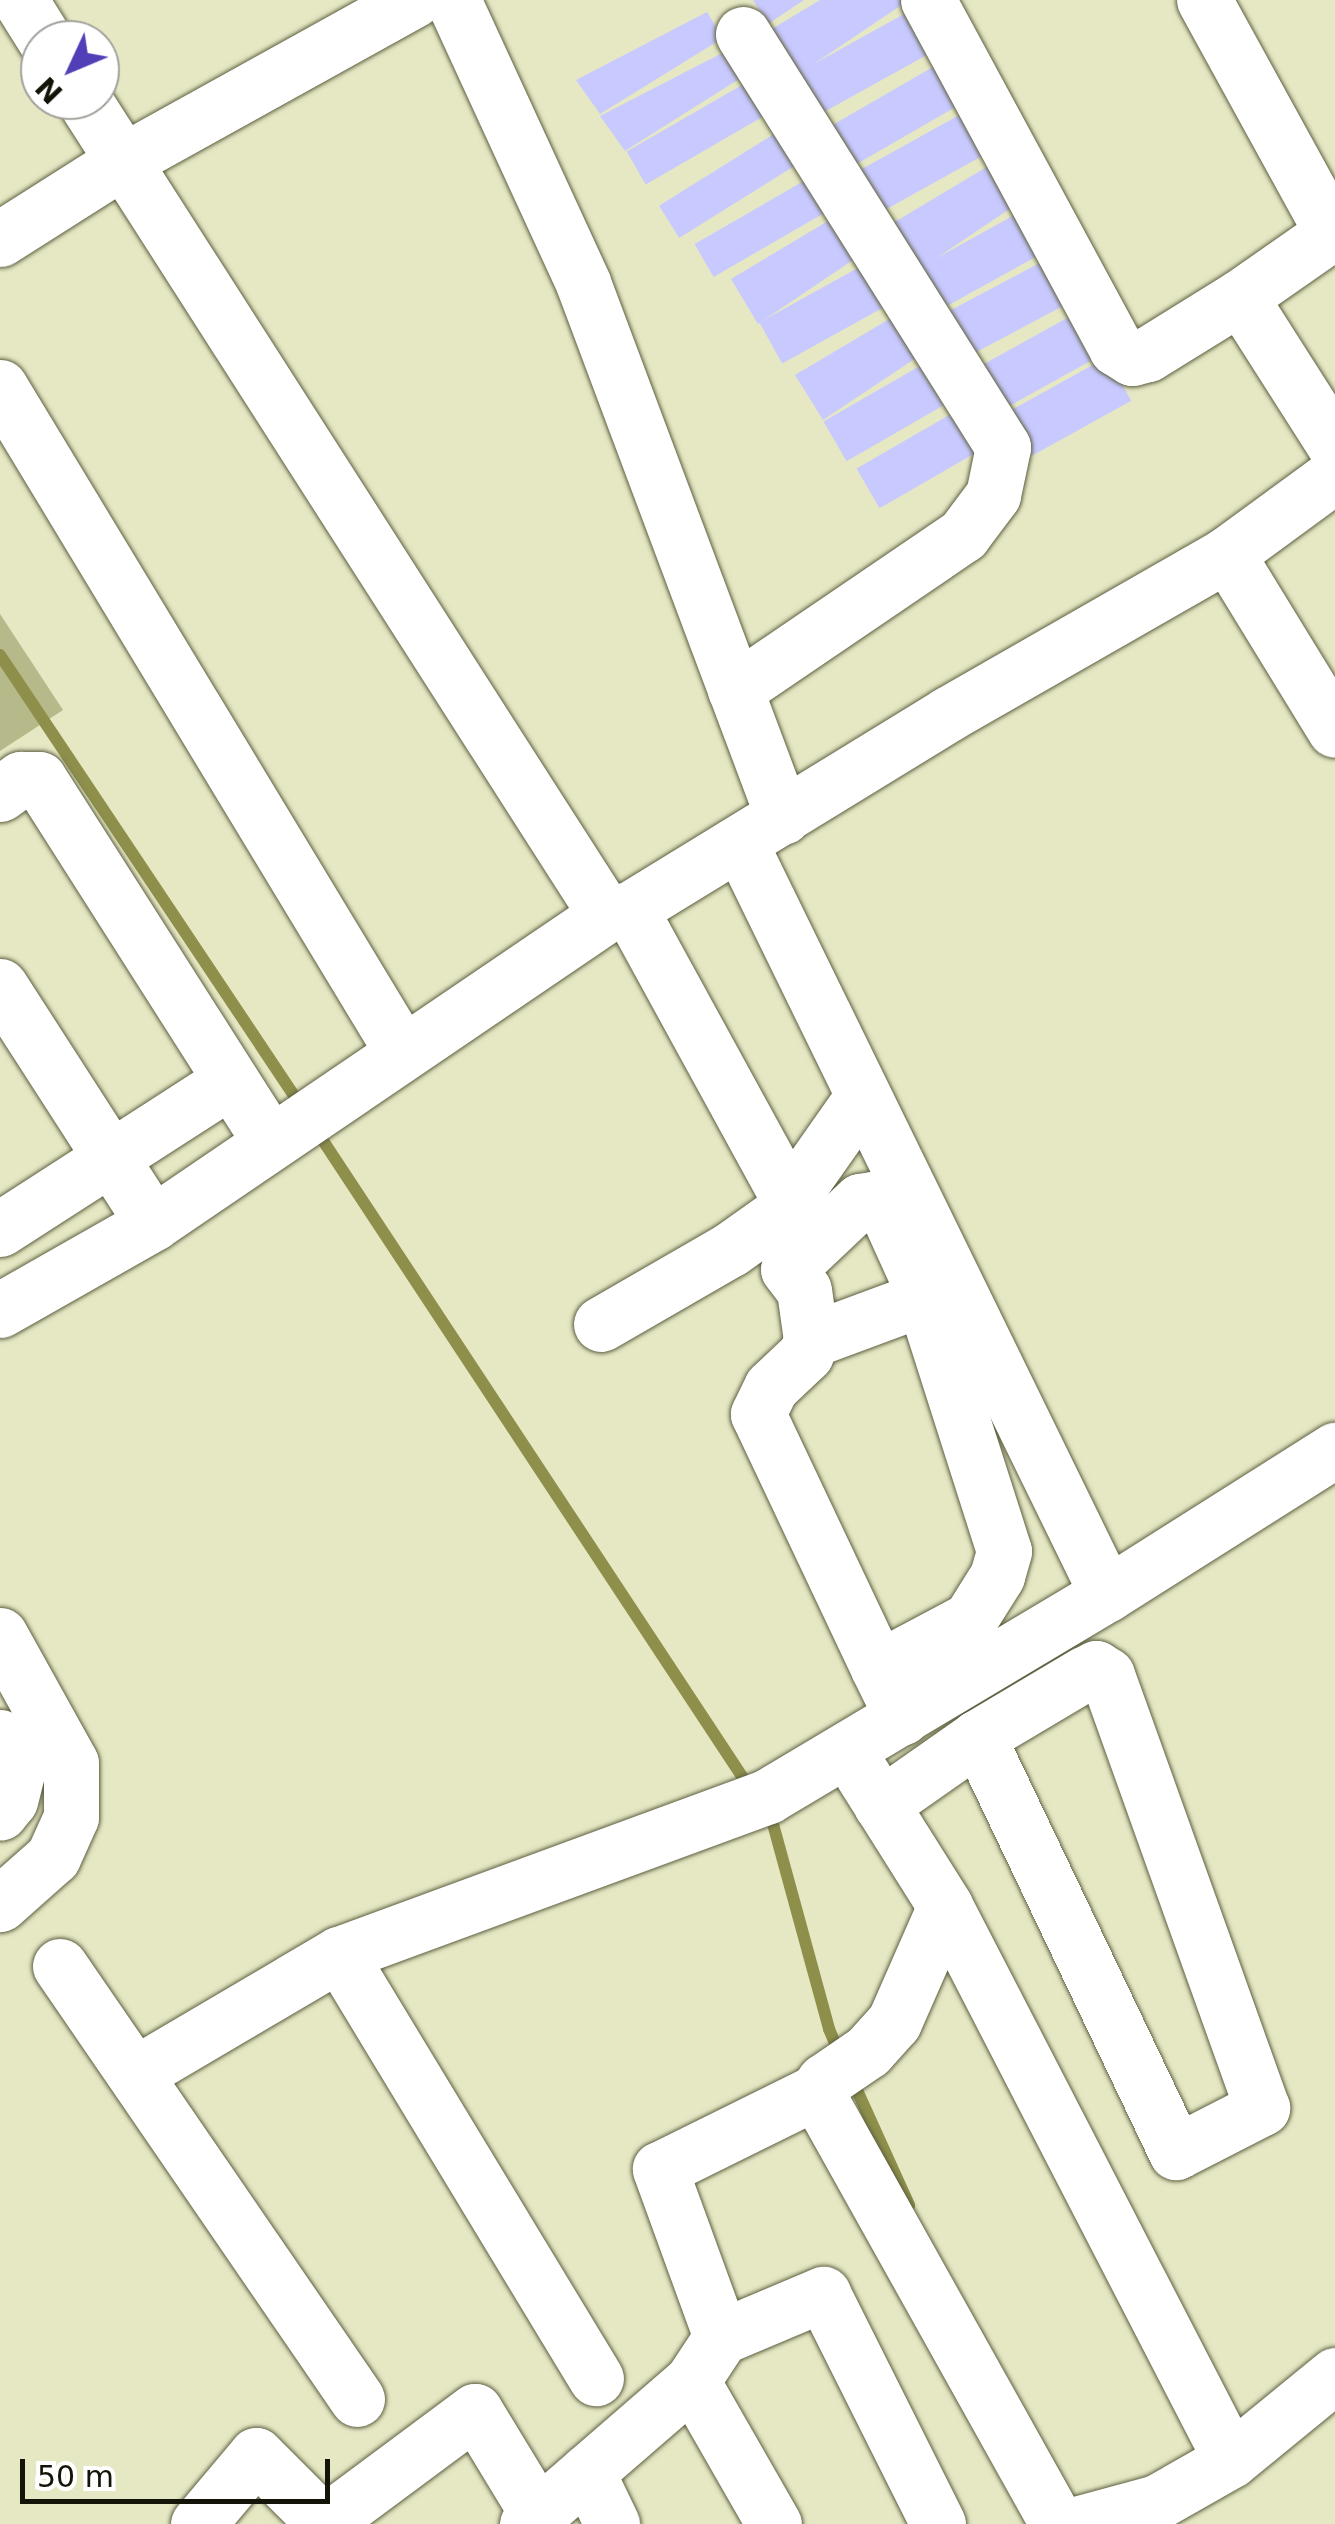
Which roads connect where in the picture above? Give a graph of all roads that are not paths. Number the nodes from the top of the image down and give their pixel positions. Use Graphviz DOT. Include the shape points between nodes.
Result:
graph roads {
  1 [pos="414,0"];
  2 [pos="452,0"];
  3 [pos="928,0"];
  4 [pos="1204,0"];
  5 [pos="743,34"];
  6 [pos="97,120"];
  7 [pos="123,162"];
  8 [pos="0,239"];
  9 [pos="1240,298"];
  10 [pos="0,387"];
  11 [pos="1335,446"];
  12 [pos="1335,475"];
  13 [pos="1227,554"];
  14 [pos="735,690"];
  15 [pos="1335,730"];
  16 [pos="0,794"];
  17 [pos="761,830"];
  18 [pos="618,912"];
  19 [pos="0,986"];
  20 [pos="400,1050"];
  21 [pos="230,1081"];
  22 [pos="863,1096"];
  23 [pos="275,1138"];
  24 [pos="109,1158"];
  25 [pos="790,1201"];
  26 [pos="153,1222"];
  27 [pos="0,1229"];
  28 [pos="928,1279"];
  29 [pos="0,1310"];
  30 [pos="602,1324"];
  31 [pos="811,1340"];
  32 [pos="1335,1450"];
  33 [pos="1108,1594"];
  34 [pos="0,1635"];
  35 [pos="878,1668"];
  36 [pos="902,1717"];
  37 [pos="0,1737"];
  38 [pos="978,1738"];
  39 [pos="848,1750"];
  40 [pos="881,1805"];
  41 [pos="0,1813"];
  42 [pos="0,1904"];
  43 [pos="946,1906"];
  44 [pos="339,1954"];
  45 [pos="60,1966"];
  46 [pos="135,2074"];
  47 [pos="820,2086"];
  48 [pos="721,2337"];
  49 [pos="1335,2375"];
  50 [pos="596,2378"];
  51 [pos="692,2381"];
  52 [pos="358,2399"];
  53 [pos="1231,2460"];
  54 [pos="587,2472"];
  55 [pos="1166,2513"];
  56 [pos="532,2519"];
  57 [pos="198,2524"];
  58 [pos="324,2524"];
  59 [pos="612,2524"];
  60 [pos="774,2524"];
  61 [pos="938,2524"];
  62 [pos="1057,2524"];
  63 [pos="1076,2524"];
  1 -- 7 [label="street"];
  2 -- 14 [label="street" via="582,282"];
  3 -- 9 [label="street" via="1116,348 1132,358 1148,354"];
  4 -- 9 [label="street" via="1325,220 1326,237 1314,250"];
  5 -- 14 [label="street" via="1003,447 993,496 963,534"];
  6 -- 7 [label="street"];
  7 -- 8 [label="street"];
  7 -- 18 [label="street"];
  9 -- 11 [label="street"];
  10 -- 20 [label="street"];
  12 -- 13 [label="street"];
  13 -- 15 [label="street"];
  13 -- 17 [label="street"];
  14 -- 17 [label="street"];
  16 -- 21 [label="street" via="21,779 39,778"];
  17 -- 18 [label="street"];
  17 -- 22 [label="street"];
  18 -- 20 [label="street"];
  18 -- 25 [label="street"];
  19 -- 24 [label="street"];
  20 -- 23 [label="street"];
  21 -- 23 [label="street"];
  21 -- 24 [label="street"];
  22 -- 25 [label="street"];
  22 -- 28 [label="street"];
  23 -- 26 [label="street"];
  24 -- 26 [label="street"];
  24 -- 27 [label="street"];
  25 -- 30 [label="street" via="730,1249"];
  26 -- 29 [label="street"];
  28 -- 31 [label="street"];
  28 -- 31 [label="street" via="886,1212 873,1198 860,1201 788,1269 804,1290"];
  28 -- 33 [label="street"];
  28 -- 35 [label="street" via="1003,1562 970,1619"];
  31 -- 35 [label="street" via="758,1414"];
  32 -- 33 [label="street"];
  33 -- 36 [label="street"];
  34 -- 42 [label="street" via="72,1764 71,1817 53,1857"];
  35 -- 36 [label="street"];
  36 -- 39 [label="street"];
  37 -- 41 [label="street" via="18,1769"];
  38 -- 38 [label="street" via="1096,1668 1107,1675 1262,2108 1176,2152"];
  38 -- 40 [label="street"];
  39 -- 40 [label="street"];
  39 -- 44 [label="street" via="749,1803"];
  40 -- 43 [label="street"];
  43 -- 47 [label="street" via="894,2022"];
  43 -- 53 [label="street"];
  44 -- 46 [label="street"];
  44 -- 50 [label="street"];
  45 -- 46 [label="street"];
  46 -- 52 [label="street"];
  47 -- 48 [label="street" via="660,2170"];
  47 -- 62 [label="street"];
  48 -- 51 [label="street"];
  48 -- 61 [label="street" via="823,2294"];
  49 -- 53 [label="street"];
  51 -- 54 [label="street"];
  51 -- 60 [label="street"];
  53 -- 55 [label="street"];
  54 -- 56 [label="street"];
  54 -- 59 [label="street"];
  55 -- 63 [label="street"];
  56 -- 58 [label="street" via="475,2411"];
  57 -- 58 [label="street" via="256,2454"];
}
